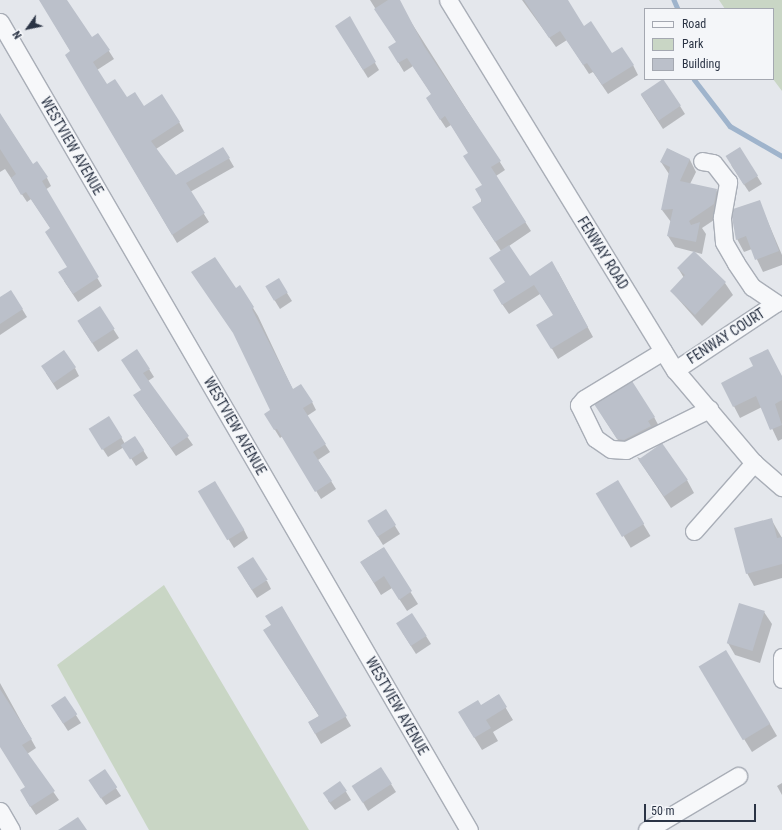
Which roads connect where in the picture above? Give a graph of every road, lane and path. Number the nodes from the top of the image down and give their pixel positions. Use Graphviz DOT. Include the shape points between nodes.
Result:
graph roads {
  1 [pos="448,0"];
  2 [pos="0,22"];
  3 [pos="702,161"];
  4 [pos="663,351"];
  5 [pos="675,370"];
  6 [pos="708,409"];
  7 [pos="754,463"];
  8 [pos="782,487"];
  9 [pos="694,531"];
  10 [pos="782,657"];
  11 [pos="782,680"];
  12 [pos="738,776"];
  13 [pos="0,811"];
  14 [pos="11,830"];
  15 [pos="469,830"];
  16 [pos="647,830"];
  1 -- 4 [label="street, FENWAY ROAD"];
  2 -- 15 [label="street, WESTVIEW AVENUE"];
  3 -- 5 [label="street, FENWAY COURT" via="713,163 728,182 722,217 724,242 752,287 776,303"];
  4 -- 5 [label="street, FENWAY ROAD"];
  4 -- 6 [label="street" via="584,399 579,405 595,438 611,449 626,450"];
  5 -- 6 [label="street, FENWAY ROAD"];
  6 -- 7 [label="street, FENWAY ROAD"];
  7 -- 8 [label="street, FENWAY ROAD"];
  7 -- 9 [label="street"];
  10 -- 11 [label="street"];
  12 -- 16 [label="street"];
  13 -- 14 [label="street"];
}
